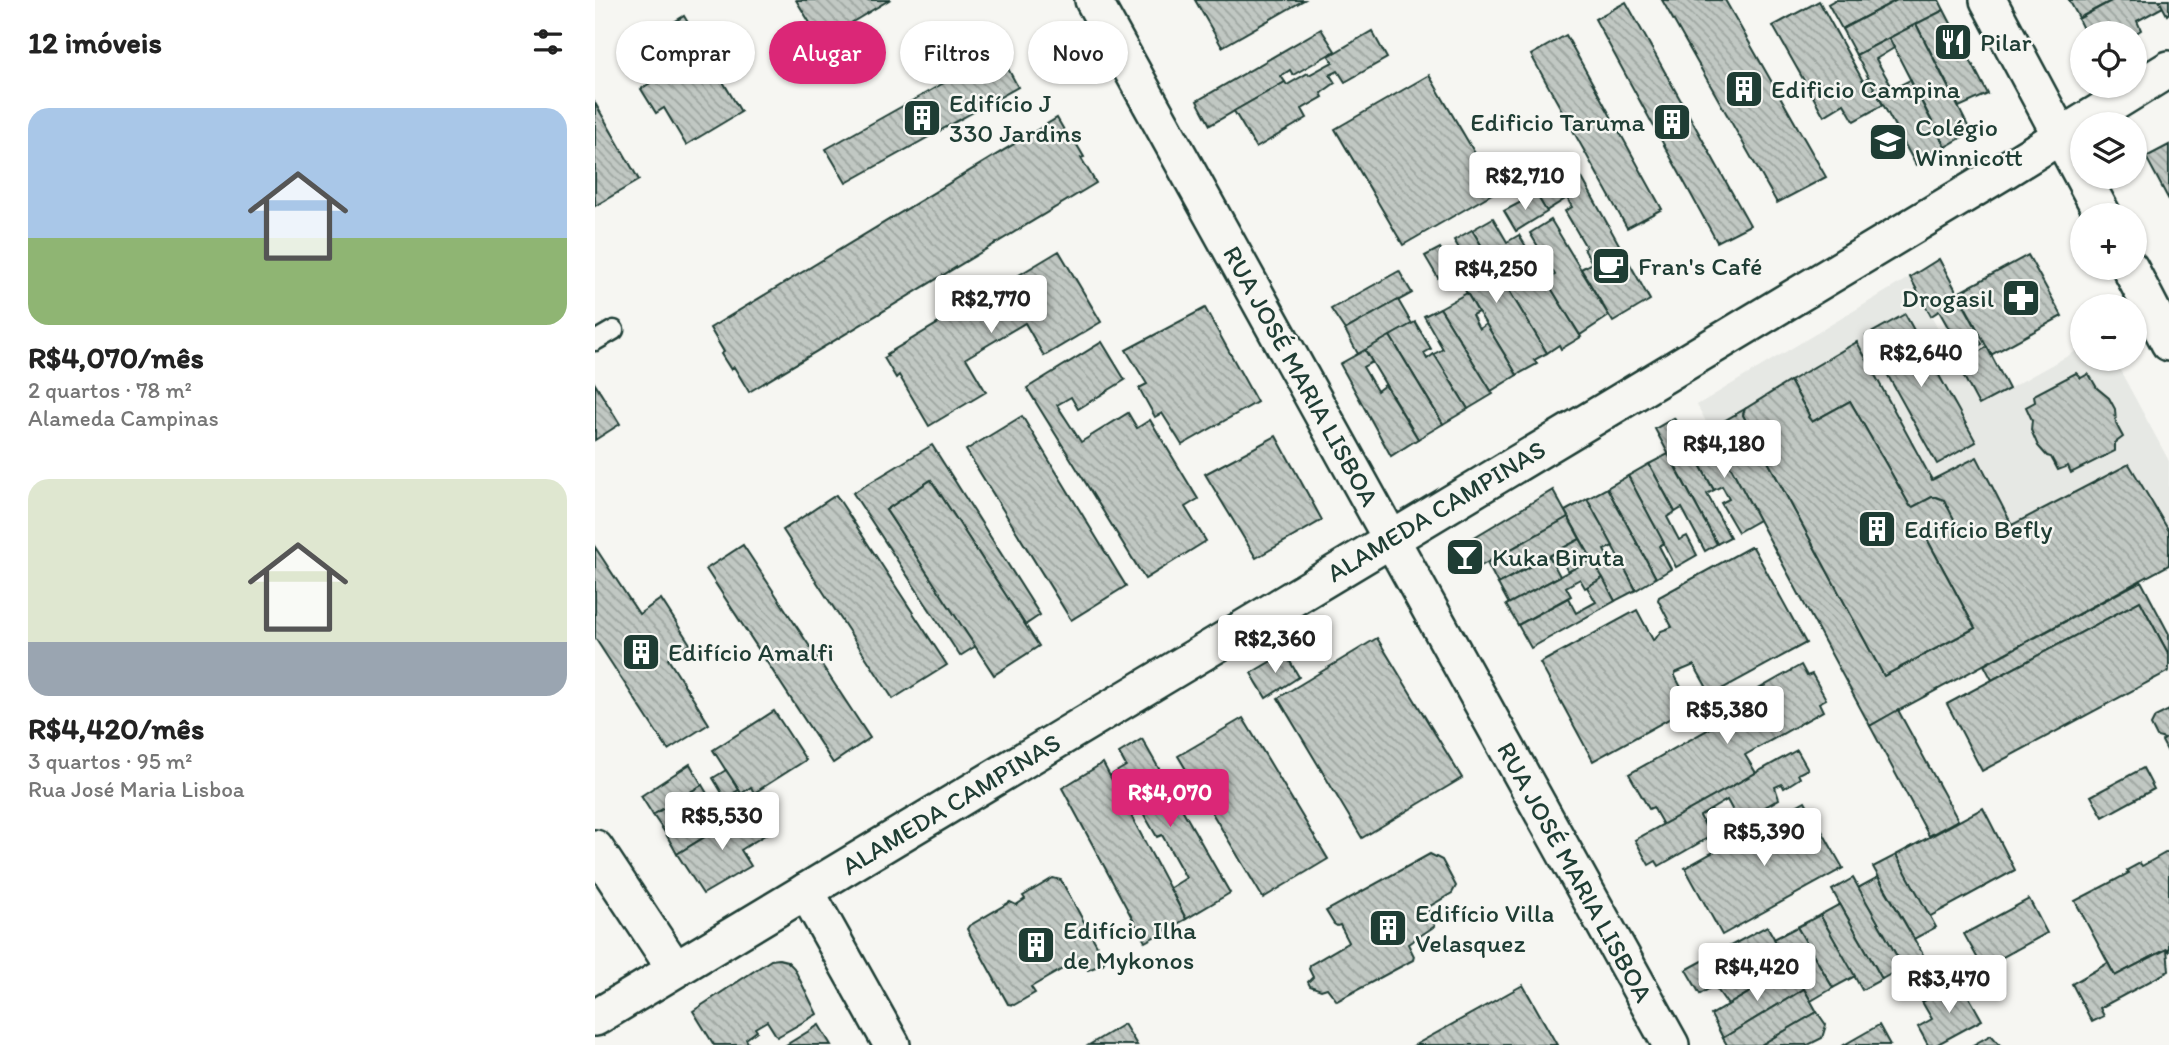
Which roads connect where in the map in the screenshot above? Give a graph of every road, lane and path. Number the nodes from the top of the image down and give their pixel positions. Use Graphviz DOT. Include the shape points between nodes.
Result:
graph roads {
  1 [pos="1093,0"];
  2 [pos="1988,0"];
  3 [pos="2169,69"];
  4 [pos="2061,135"];
  5 [pos="2097,203"];
  6 [pos="2136,280"];
  7 [pos="614,330"];
  8 [pos="595,341"];
  9 [pos="2169,343"];
  10 [pos="1390,539"];
  11 [pos="595,848"];
  12 [pos="806,891"];
  13 [pos="675,969"];
  14 [pos="595,1018"];
  15 [pos="892,1045"];
  16 [pos="1671,1045"];
  1 -- 10 [label="street, RUA JOSÉ MARIA LISBOA"];
  2 -- 4 [label="street"];
  3 -- 4 [label="street, ALAMEDA CAMPINAS"];
  4 -- 5 [label="street"];
  4 -- 10 [label="street, ALAMEDA CAMPINAS"];
  6 -- 9 [label="street"];
  7 -- 8 [label="lane"];
  10 -- 12 [label="street, ALAMEDA CAMPINAS"];
  10 -- 16 [label="street, RUA JOSÉ MARIA LISBOA"];
  11 -- 13 [label="street"];
  12 -- 13 [label="street, ALAMEDA CAMPINAS"];
  12 -- 15 [label="street"];
  13 -- 14 [label="street, ALAMEDA CAMPINAS"];
}
